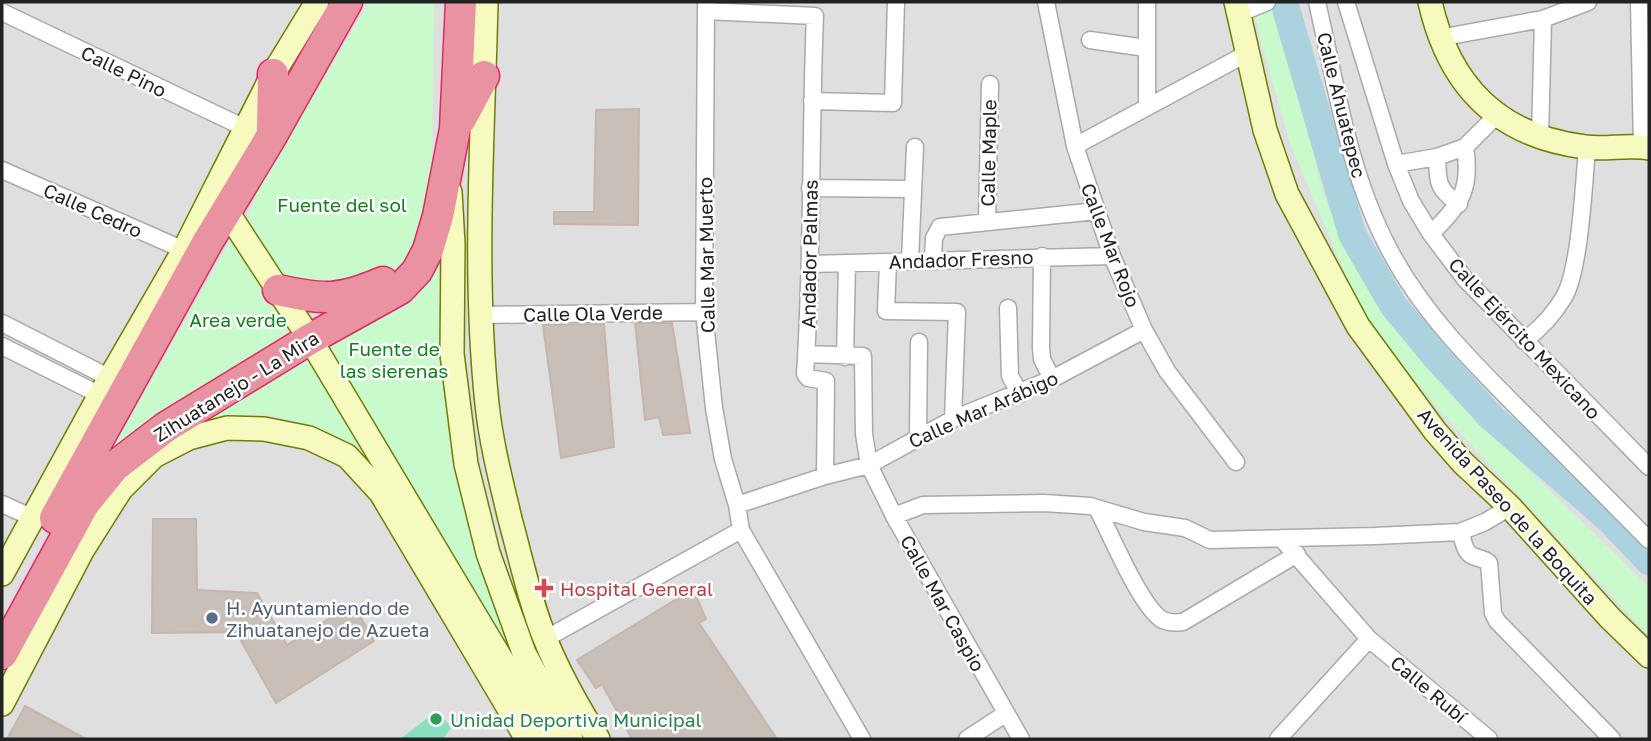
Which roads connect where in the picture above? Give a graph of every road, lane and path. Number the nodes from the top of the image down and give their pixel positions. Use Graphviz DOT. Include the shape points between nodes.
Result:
graph roads {
  1 [pos="444,2"];
  2 [pos="461,2"];
  3 [pos="486,2"];
  4 [pos="896,2"];
  5 [pos="1046,2"];
  6 [pos="1147,2"];
  7 [pos="1265,2"];
  8 [pos="1317,2"];
  9 [pos="1346,2"];
  10 [pos="1430,2"];
  11 [pos="1587,2"];
  12 [pos="1639,2"];
  13 [pos="339,5"];
  14 [pos="706,7"];
  15 [pos="796,8"];
  16 [pos="1237,8"];
  17 [pos="2,12"];
  18 [pos="1543,19"];
  19 [pos="1439,38"];
  20 [pos="1090,40"];
  21 [pos="1146,48"];
  22 [pos="1246,54"];
  23 [pos="273,74"];
  24 [pos="484,76"];
  25 [pos="990,84"];
  26 [pos="812,101"];
  27 [pos="1147,106"];
  28 [pos="1497,116"];
  29 [pos="456,129"];
  30 [pos="259,133"];
  31 [pos="1540,138"];
  32 [pos="1075,146"];
  33 [pos="915,147"];
  34 [pos="1465,147"];
  35 [pos="1587,148"];
  36 [pos="1646,148"];
  37 [pos="1437,157"];
  38 [pos="1396,164"];
  39 [pos="448,168"];
  40 [pos="2,170"];
  41 [pos="810,188"];
  42 [pos="913,189"];
  43 [pos="1460,204"];
  44 [pos="226,210"];
  45 [pos="1097,211"];
  46 [pos="987,221"];
  47 [pos="1431,234"];
  48 [pos="428,250"];
  49 [pos="187,255"];
  50 [pos="1112,256"];
  51 [pos="1042,257"];
  52 [pos="933,259"];
  53 [pos="910,260"];
  54 [pos="888,262"];
  55 [pos="847,263"];
  56 [pos="810,264"];
  57 [pos="278,290"];
  58 [pos="1008,308"];
  59 [pos="704,312"];
  60 [pos="482,315"];
  61 [pos="2,323"];
  62 [pos="1144,330"];
  63 [pos="310,339"];
  64 [pos="1524,341"];
  65 [pos="919,342"];
  66 [pos="2,346"];
  67 [pos="807,354"];
  68 [pos="845,356"];
  69 [pos="1052,380"];
  70 [pos="105,386"];
  71 [pos="1020,394"];
  72 [pos="953,419"];
  73 [pos="918,436"];
  74 [pos="1236,462"];
  75 [pos="869,465"];
  76 [pos="1649,467"];
  77 [pos="825,476"];
  78 [pos="2,503"];
  79 [pos="737,505"];
  80 [pos="1510,507"];
  81 [pos="1097,508"];
  82 [pos="892,512"];
  83 [pos="33,518"];
  84 [pos="741,530"];
  85 [pos="1460,532"];
  86 [pos="1281,538"];
  87 [pos="1649,540"];
  88 [pos="1297,554"];
  89 [pos="2,574"];
  90 [pos="44,578"];
  91 [pos="2,613"];
  92 [pos="39,632"];
  93 [pos="545,639"];
  94 [pos="1369,639"];
  95 [pos="2,654"];
  96 [pos="1648,659"];
  97 [pos="502,678"];
  98 [pos="2,704"];
  99 [pos="1005,714"];
  100 [pos="527,739"];
  101 [pos="549,739"];
  102 [pos="571,739"];
  103 [pos="597,739"];
  104 [pos="862,739"];
  105 [pos="967,739"];
  106 [pos="1021,739"];
  107 [pos="1278,739"];
  108 [pos="1489,739"];
  109 [pos="1612,739"];
  1 -- 39 [label="highway" via="448,20"];
  2 -- 29 [label="highway, Zihuatanejo - La Mira"];
  3 -- 24 [label="main road"];
  4 -- 26 [label="street" via="893,103"];
  5 -- 32 [label="street, Calle Mar Rojo"];
  6 -- 21 [label="street"];
  7 -- 16 [label="street"];
  8 -- 87 [label="street, Calle Ahuatepec" via="1357,174 1387,246 1426,310"];
  9 -- 38 [label="street, Calle Ejército Mexicano"];
  10 -- 19 [label="main road"];
  11 -- 18 [label="street"];
  12 -- 36 [label="street"];
  13 -- 23 [label="main road"];
  13 -- 30 [label="highway"];
  14 -- 15 [label="street"];
  14 -- 59 [label="street, Calle Mar Muerto"];
  15 -- 26 [label="street, Andador Palmas" via="815,16"];
  16 -- 22 [label="main road, Avenida Paseo de la Boquita"];
  17 -- 30 [label="street, Calle Pino"];
  18 -- 19 [label="street"];
  18 -- 31 [label="street"];
  19 -- 28 [label="main road" via="1469,91"];
  20 -- 21 [label="street"];
  21 -- 27 [label="street"];
  22 -- 27 [label="street"];
  22 -- 80 [label="main road, Avenida Paseo de la Boquita" via="1287,194 1358,326 1435,431"];
  23 -- 30 [label="highway"];
  24 -- 29 [label="highway"];
  24 -- 60 [label="main road"];
  25 -- 46 [label="street, Calle Maple"];
  26 -- 41 [label="street, Andador Palmas"];
  27 -- 32 [label="street"];
  28 -- 31 [label="main road"];
  28 -- 34 [label="street"];
  29 -- 39 [label="highway, Zihuatanejo - La Mira"];
  30 -- 44 [label="highway"];
  30 -- 49 [label="main road"];
  31 -- 35 [label="main road"];
  32 -- 45 [label="street, Calle Mar Rojo"];
  33 -- 42 [label="street"];
  34 -- 37 [label="street"];
  34 -- 43 [label="street" via="1468,176"];
  35 -- 36 [label="main road"];
  35 -- 64 [label="street" via="1575,259 1566,295"];
  37 -- 38 [label="street"];
  37 -- 43 [label="street" via="1439,186"];
  38 -- 47 [label="street, Calle Ejército Mexicano"];
  39 -- 48 [label="highway, Zihuatanejo - La Mira"];
  39 -- 102 [label="main road" via="452,354 466,464 488,553 524,653"];
  40 -- 49 [label="street, Calle Cedro"];
  41 -- 42 [label="street"];
  41 -- 56 [label="street, Andador Palmas"];
  42 -- 53 [label="street"];
  43 -- 47 [label="street"];
  44 -- 49 [label="highway"];
  44 -- 57 [label="main road"];
  45 -- 46 [label="street"];
  45 -- 50 [label="street, Calle Mar Rojo"];
  46 -- 52 [label="street" via="940,228"];
  47 -- 64 [label="street, Calle Ejército Mexicano" via="1465,279"];
  48 -- 57 [label="highway" via="389,279 354,294 316,298"];
  48 -- 63 [label="highway, Zihuatanejo - La Mira" via="400,289"];
  49 -- 70 [label="main road"];
  49 -- 91 [label="highway"];
  50 -- 51 [label="street, Andador Fresno"];
  50 -- 62 [label="street, Calle Mar Rojo"];
  51 -- 52 [label="street, Andador Fresno"];
  51 -- 69 [label="street" via="1041,348"];
  52 -- 53 [label="street, Andador Fresno"];
  53 -- 54 [label="street, Andador Fresno"];
  54 -- 55 [label="street, Andador Fresno"];
  54 -- 72 [label="street" via="886,311 957,312"];
  55 -- 56 [label="street, Andador Fresno"];
  55 -- 68 [label="street"];
  56 -- 67 [label="street, Andador Palmas"];
  57 -- 63 [label="main road"];
  58 -- 71 [label="street" via="1010,376"];
  59 -- 60 [label="street, Calle Ola Verde"];
  59 -- 79 [label="street, Calle Mar Muerto" via="714,408"];
  60 -- 93 [label="main road" via="487,406 498,472"];
  61 -- 70 [label="street"];
  62 -- 69 [label="street, Calle Mar Arábigo"];
  62 -- 74 [label="street, Calle Mar Rojo" via="1167,371"];
  63 -- 90 [label="highway, Zihuatanejo - La Mira" via="166,427 115,466 84,504"];
  63 -- 97 [label="main road" via="411,508"];
  64 -- 76 [label="street, Calle Ejército Mexicano"];
  65 -- 73 [label="street"];
  66 -- 70 [label="street"];
  67 -- 68 [label="street"];
  67 -- 77 [label="street, Andador Palmas" via="805,374 808,379 825,381 826,386"];
  68 -- 75 [label="street, Calle Mar Caspio" via="863,356"];
  69 -- 71 [label="street, Calle Mar Arábigo"];
  70 -- 83 [label="main road"];
  71 -- 72 [label="street, Calle Mar Arábigo"];
  72 -- 73 [label="street, Calle Mar Arábigo"];
  73 -- 75 [label="street, Calle Mar Arábigo"];
  75 -- 77 [label="street, Calle Mar Arábigo"];
  75 -- 82 [label="street, Calle Mar Caspio"];
  77 -- 79 [label="street, Calle Mar Arábigo"];
  78 -- 83 [label="street"];
  79 -- 84 [label="street"];
  80 -- 85 [label="street"];
  80 -- 96 [label="main road, Avenida Paseo de la Boquita"];
  81 -- 82 [label="street" via="1044,503 923,505"];
  81 -- 86 [label="street" via="1185,528 1210,540"];
  81 -- 88 [label="street" via="1145,603 1171,623 1183,622"];
  82 -- 99 [label="street, Calle Mar Caspio"];
  83 -- 89 [label="main road"];
  84 -- 93 [label="street"];
  84 -- 104 [label="street"];
  85 -- 86 [label="street"];
  85 -- 109 [label="street" via="1467,551 1489,563 1497,621"];
  86 -- 88 [label="street"];
  88 -- 94 [label="street"];
  90 -- 92 [label="highway"];
  90 -- 95 [label="highway, Zihuatanejo - La Mira"];
  92 -- 97 [label="main road" via="121,489 154,456 189,438 227,428 264,429 309,438 346,456 381,493"];
  92 -- 98 [label="main road"];
  93 -- 103 [label="main road"];
  94 -- 107 [label="street"];
  94 -- 108 [label="street, Calle Rubí"];
  97 -- 100 [label="main road"];
  97 -- 101 [label="main road"];
  99 -- 105 [label="street"];
  99 -- 106 [label="street, Calle Mar Caspio"];
}
